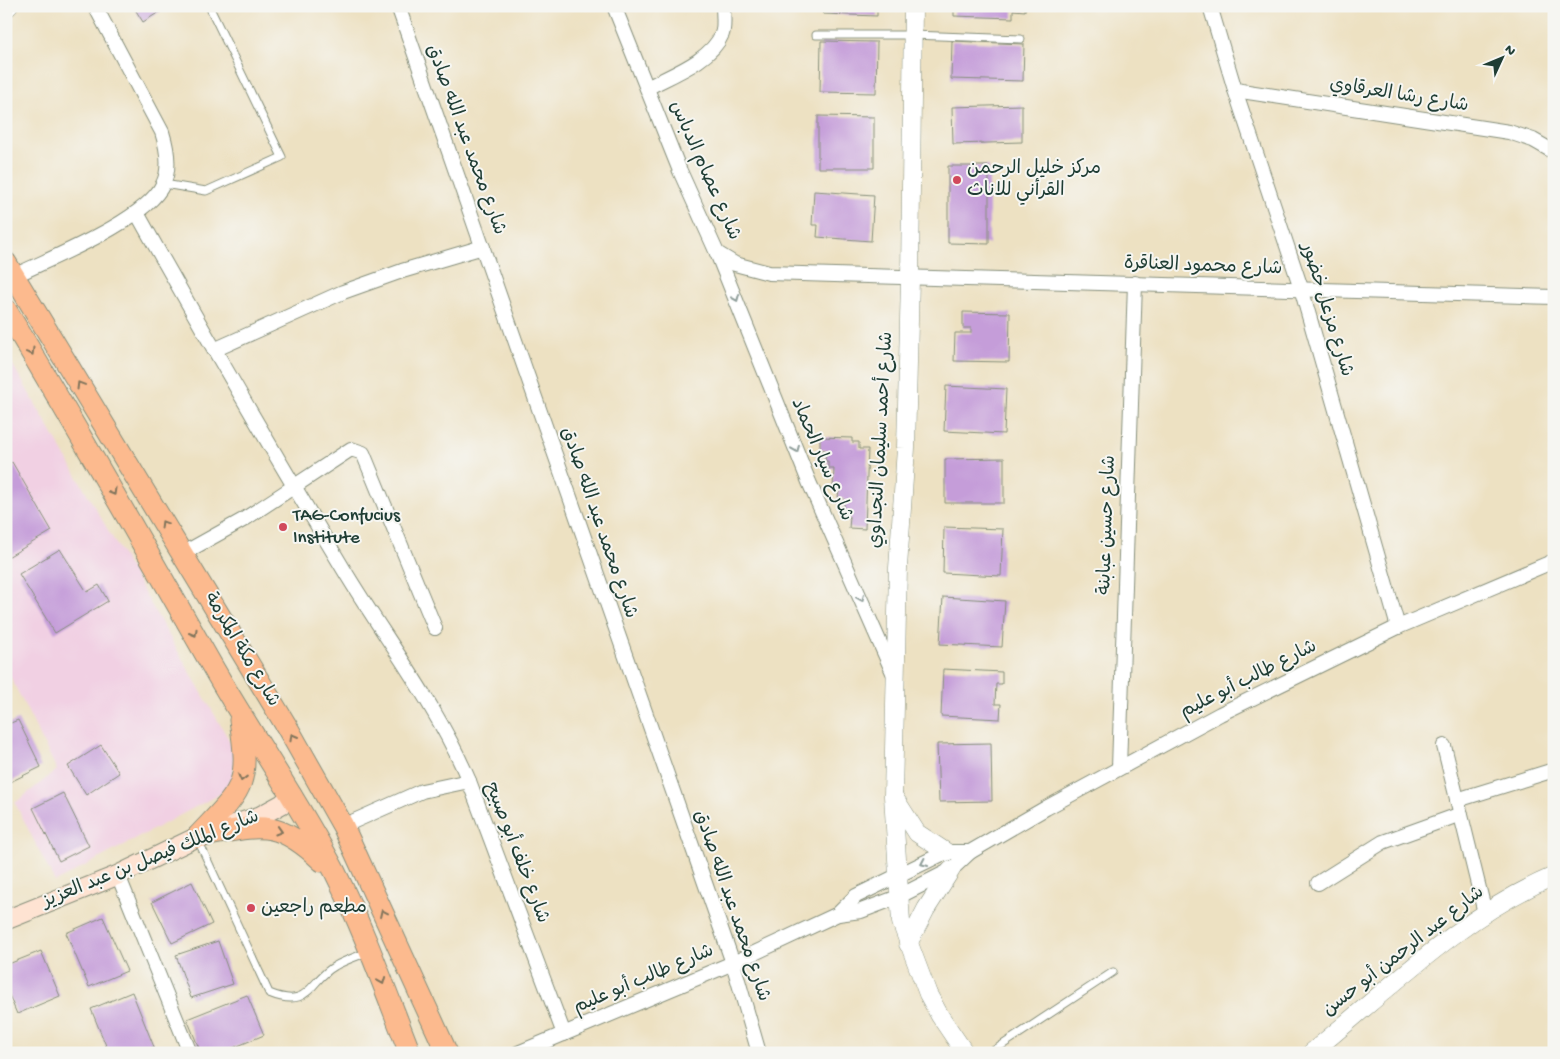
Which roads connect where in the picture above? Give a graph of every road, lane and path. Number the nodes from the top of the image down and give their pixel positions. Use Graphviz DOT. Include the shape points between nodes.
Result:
graph roads {
  1 [pos="10,6"];
  2 [pos="96,6"];
  3 [pos="209,6"];
  4 [pos="398,6"];
  5 [pos="614,6"];
  6 [pos="723,6"];
  7 [pos="913,6"];
  8 [pos="1210,6"];
  9 [pos="6,8"];
  10 [pos="816,35"];
  11 [pos="912,35"];
  12 [pos="1021,39"];
  13 [pos="647,88"];
  14 [pos="1235,90"];
  15 [pos="1554,152"];
  16 [pos="164,184"];
  17 [pos="138,213"];
  18 [pos="483,247"];
  19 [pos="718,253"];
  20 [pos="10,269"];
  21 [pos="910,278"];
  22 [pos="1135,283"];
  23 [pos="1301,288"];
  24 [pos="1554,296"];
  25 [pos="6,310"];
  26 [pos="214,350"];
  27 [pos="296,486"];
  28 [pos="182,554"];
  29 [pos="1554,560"];
  30 [pos="1398,627"];
  31 [pos="435,628"];
  32 [pos="896,679"];
  33 [pos="239,713"];
  34 [pos="1444,746"];
  35 [pos="1119,768"];
  36 [pos="311,769"];
  37 [pos="1554,770"];
  38 [pos="469,781"];
  39 [pos="292,795"];
  40 [pos="893,796"];
  41 [pos="1457,800"];
  42 [pos="1461,814"];
  43 [pos="343,826"];
  44 [pos="197,838"];
  45 [pos="946,852"];
  46 [pos="970,852"];
  47 [pos="951,870"];
  48 [pos="335,873"];
  49 [pos="118,875"];
  50 [pos="897,875"];
  51 [pos="1554,876"];
  52 [pos="1318,882"];
  53 [pos="898,897"];
  54 [pos="1485,912"];
  55 [pos="838,914"];
  56 [pos="6,920"];
  57 [pos="908,944"];
  58 [pos="370,952"];
  59 [pos="733,963"];
  60 [pos="1113,972"];
  61 [pos="564,1034"];
  62 [pos="190,1053"];
  63 [pos="410,1053"];
  64 [pos="447,1053"];
  65 [pos="518,1053"];
  66 [pos="759,1053"];
  67 [pos="965,1053"];
  68 [pos="990,1053"];
  69 [pos="1312,1053"];
  1 -- 9 [label="street"];
  2 -- 16 [label="street" via="162,132 168,150"];
  3 -- 16 [label="lane" via="282,157 206,191"];
  4 -- 18 [label="street, شارع محمد عبد الله صادق"];
  5 -- 13 [label="street, شارع عصام الدباس"];
  6 -- 13 [label="street" via="723,32 714,47 690,65"];
  7 -- 11 [label="street, شارع أحمد سليمان النجداوي"];
  8 -- 14 [label="street, شارع مزعل خضور"];
  10 -- 11 [label="lane"];
  11 -- 12 [label="lane"];
  11 -- 21 [label="street, شارع أحمد سليمان النجداوي"];
  13 -- 19 [label="street, شارع عصام الدباس"];
  14 -- 15 [label="street, شارع رشا العرقاوي" via="1509,132 1534,140"];
  14 -- 23 [label="street, شارع مزعل خضور"];
  16 -- 17 [label="street"];
  17 -- 20 [label="street"];
  17 -- 26 [label="street"];
  18 -- 26 [label="street" via="343,292"];
  18 -- 59 [label="street, شارع محمد عبد الله صادق"];
  19 -- 21 [label="street, شارع عصام الدباس" via="735,264 769,273"];
  19 -- 32 [label="street, شارع سيار الحماد, one-way" via="809,482"];
  28 -- 20 [label="main road, شارع مكة المكرمة, one-way"];
  21 -- 22 [label="street, شارع محمود العناقرة"];
  21 -- 32 [label="street, شارع أحمد سليمان النجداوي"];
  22 -- 23 [label="street, شارع محمود العناقرة"];
  22 -- 35 [label="street, شارع حسين عبابنة"];
  23 -- 24 [label="street, شارع محمود العناقرة"];
  23 -- 30 [label="street, شارع مزعل خضور"];
  25 -- 33 [label="main road, شارع مكة المكرمة, one-way"];
  26 -- 27 [label="street"];
  27 -- 28 [label="street"];
  27 -- 31 [label="street" via="351,449 363,452"];
  27 -- 38 [label="street" via="372,615 434,709"];
  36 -- 28 [label="main road, شارع مكة المكرمة, one-way"];
  29 -- 30 [label="street, شارع طالب أبو عليم"];
  30 -- 35 [label="street, شارع طالب أبو عليم" via="1220,714"];
  32 -- 40 [label="street, شارع أحمد سليمان النجداوي"];
  33 -- 39 [label="main road, شارع مكة المكرمة"];
  33 -- 44 [label="main road, one-way" via="245,760 242,783 229,803"];
  34 -- 41 [label="street"];
  35 -- 46 [label="street, شارع طالب أبو عليم"];
  36 -- 39 [label="main road"];
  36 -- 43 [label="main road, شارع مكة المكرمة"];
  37 -- 41 [label="street"];
  38 -- 43 [label="street, شارع خلف أبو صبيح" via="422,791"];
  38 -- 61 [label="street, شارع خلف أبو صبيح"];
  39 -- 44 [label="main road, شارع الملك فيصل بن عبد العزيز" via="260,816"];
  39 -- 48 [label="main road, شارع مكة المكرمة"];
  40 -- 45 [label="street" via="917,833"];
  40 -- 50 [label="street, شارع أحمد سليمان النجداوي"];
  41 -- 42 [label="street"];
  42 -- 52 [label="street" via="1383,842"];
  42 -- 54 [label="street"];
  64 -- 43 [label="main road, شارع مكة المكرمة, one-way"];
  44 -- 48 [label="main road, one-way" via="253,828 282,831 306,845"];
  44 -- 49 [label="main road, شارع الملك فيصل بن عبد العزيز"];
  44 -- 58 [label="lane" via="269,993 283,999 306,995 334,966"];
  45 -- 46 [label="street, شارع طالب أبو عليم"];
  45 -- 50 [label="street, شارع طالب أبو عليم, one-way"];
  46 -- 47 [label="street, شارع طالب أبو عليم"];
  47 -- 53 [label="street, شارع طالب أبو عليم"];
  47 -- 57 [label="street"];
  48 -- 58 [label="main road, شارع مكة المكرمة"];
  49 -- 56 [label="main road, شارع الملك فيصل بن عبد العزيز"];
  49 -- 62 [label="street"];
  50 -- 53 [label="street, شارع أحمد سليمان النجداوي"];
  50 -- 55 [label="street, شارع طالب أبو عليم" via="856,896"];
  51 -- 54 [label="street, شارع عبد الرحمن أبو حسن"];
  53 -- 55 [label="street, شارع طالب أبو عليم" via="861,912"];
  53 -- 57 [label="street, شارع أحمد سليمان النجداوي"];
  54 -- 69 [label="street, شارع عبد الرحمن أبو حسن"];
  55 -- 59 [label="street, شارع طالب أبو عليم"];
  57 -- 67 [label="street, شارع أحمد سليمان النجداوي" via="936,1009"];
  58 -- 63 [label="main road, شارع مكة المكرمة, one-way"];
  59 -- 61 [label="street, شارع طالب أبو عليم"];
  59 -- 66 [label="street, شارع محمد عبد الله صادق"];
  60 -- 68 [label="lane"];
  61 -- 65 [label="street, شارع طالب أبو عليم"];
}
